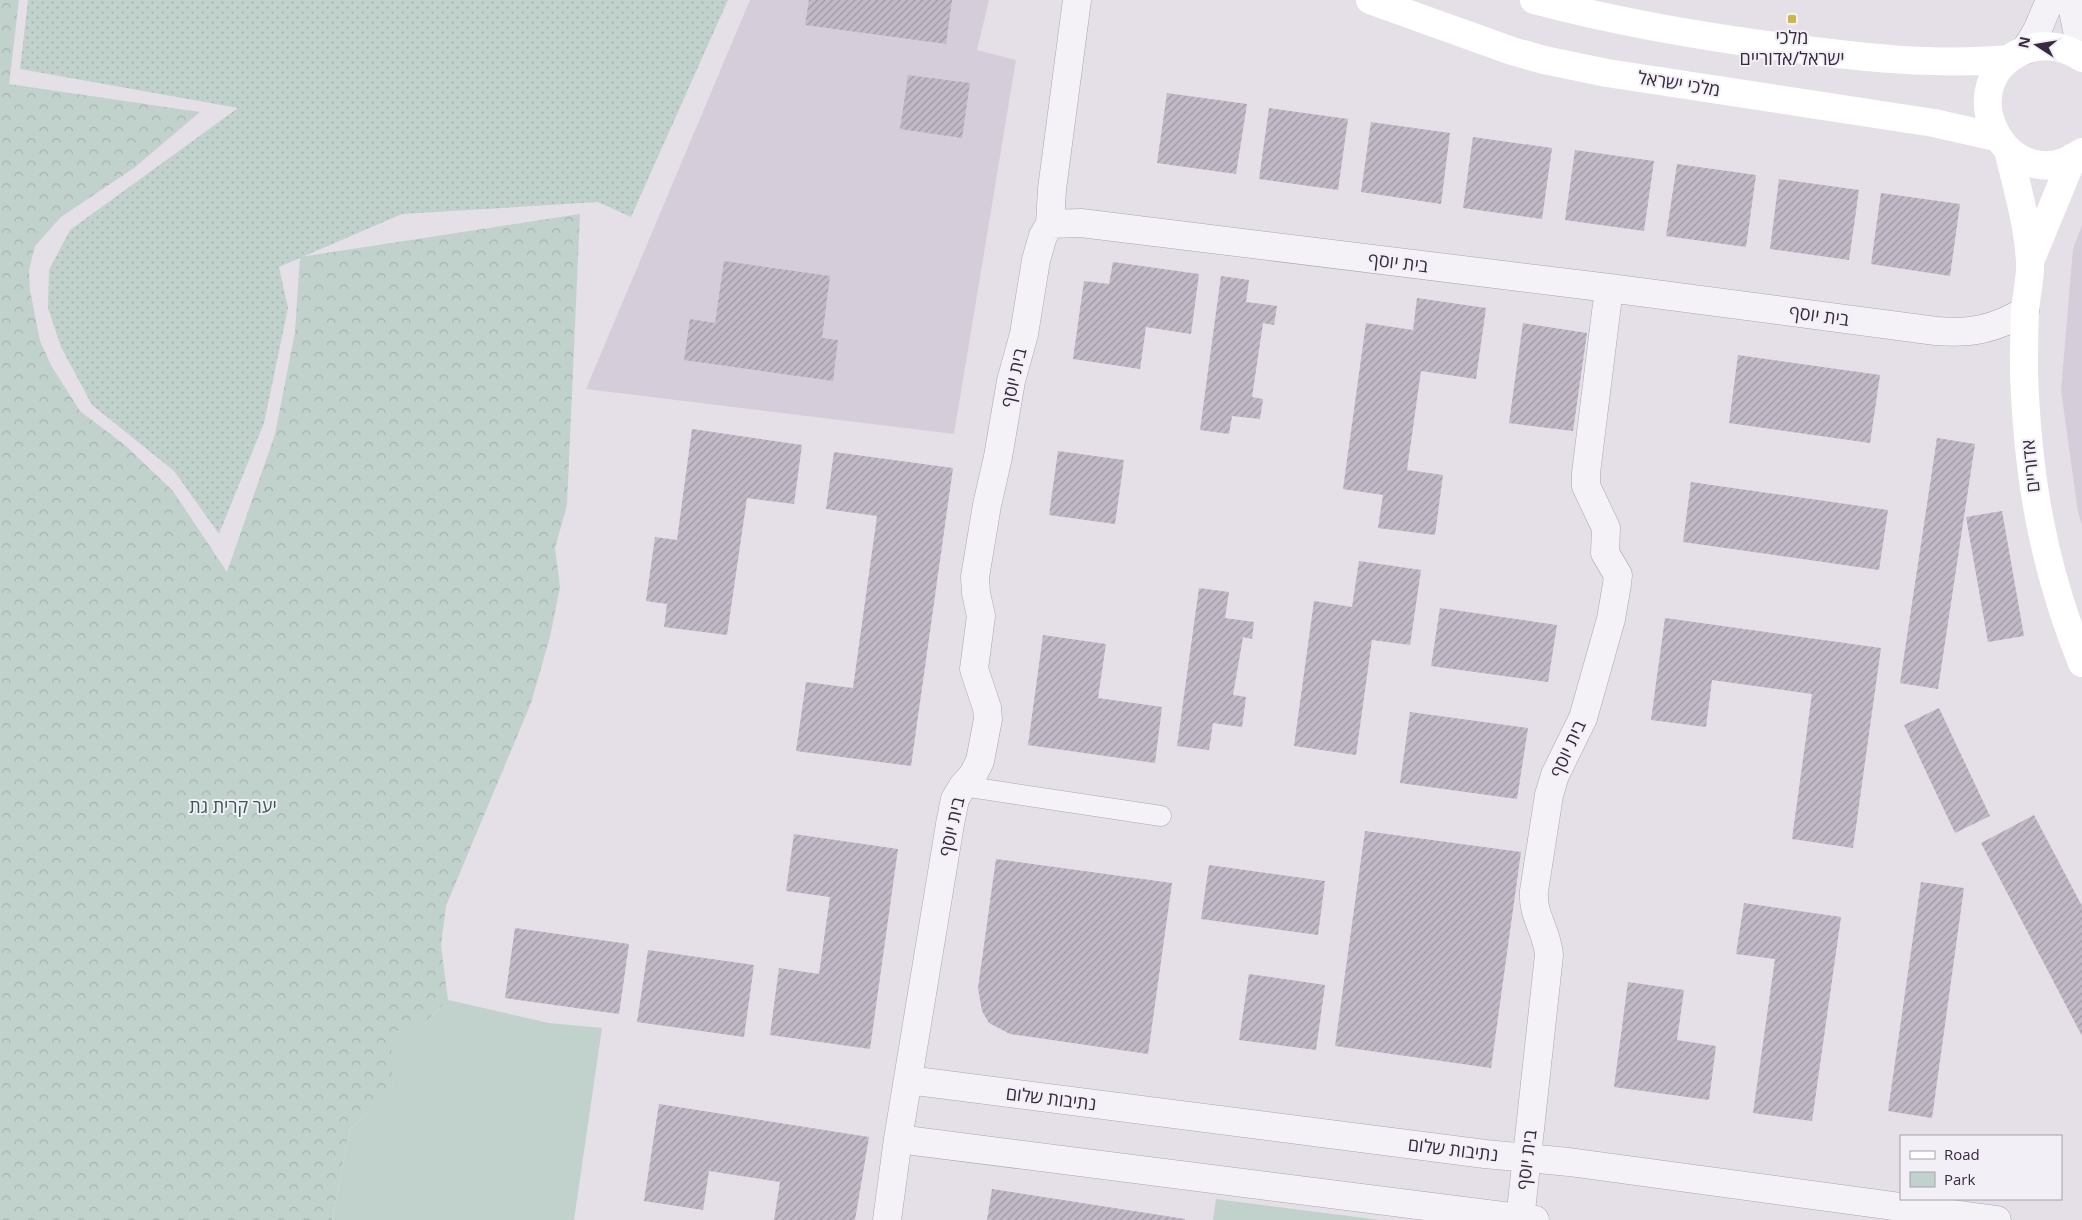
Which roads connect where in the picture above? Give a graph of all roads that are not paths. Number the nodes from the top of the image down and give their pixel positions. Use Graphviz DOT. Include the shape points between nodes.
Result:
graph roads {
  1 [pos="1077,0"];
  2 [pos="1370,0"];
  3 [pos="1534,0"];
  4 [pos="2050,0"];
  5 [pos="2071,0"];
  6 [pos="2017,55"];
  7 [pos="2082,57"];
  8 [pos="2002,144"];
  9 [pos="2078,155"];
  10 [pos="1050,224"];
  11 [pos="2030,263"];
  12 [pos="1609,288"];
  13 [pos="2025,311"];
  14 [pos="2082,663"];
  15 [pos="963,786"];
  16 [pos="1161,816"];
  17 [pos="908,1080"];
  18 [pos="898,1139"];
  19 [pos="1527,1158"];
  20 [pos="1525,1219"];
  21 [pos="887,1220"];
  22 [pos="1997,1220"];
  1 -- 10 [label="street"];
  2 -- 8 [label="street, מלכי ישראל" via="1544,60 1607,73 1934,123"];
  3 -- 6 [label="street" via="1648,28 1810,51 1958,62"];
  4 -- 6 [label="street" via="2037,31"];
  5 -- 7 [label="street"];
  6 -- 7 [label="street" via="2050,46"];
  6 -- 8 [label="street, אדוריים" via="1993,79 1988,96 1989,122"];
  8 -- 9 [label="street, מלכי ישראל" via="2023,160 2040,164 2057,163"];
  8 -- 11 [label="street, אדוריים" via="2020,198"];
  9 -- 11 [label="street, אדוריים"];
  10 -- 12 [label="street, בית יוסף" via="1081,223"];
  10 -- 15 [label="street, בית יוסף" via="1036,260 975,577 981,616 974,669 988,719 980,761"];
  11 -- 13 [label="street, אדוריים"];
  12 -- 13 [label="street, בית יוסף" via="1965,333 1992,327"];
  12 -- 19 [label="street, בית יוסף" via="1586,486 1606,528 1605,553 1618,575 1610,619 1583,718 1548,795 1533,903 1546,935 1549,955"];
  13 -- 14 [label="street, אדוריים" via="2026,428 2034,499 2066,625"];
  15 -- 16 [label="lane"];
  15 -- 17 [label="street, בית יוסף" via="955,799 950,824"];
  17 -- 18 [label="street, בית יוסף"];
  17 -- 19 [label="street, נתיבות שלום"];
  18 -- 20 [label="street"];
  18 -- 21 [label="street, בית יוסף"];
  19 -- 20 [label="street, בית יוסף"];
  19 -- 22 [label="street, נתיבות שלום"];
}
